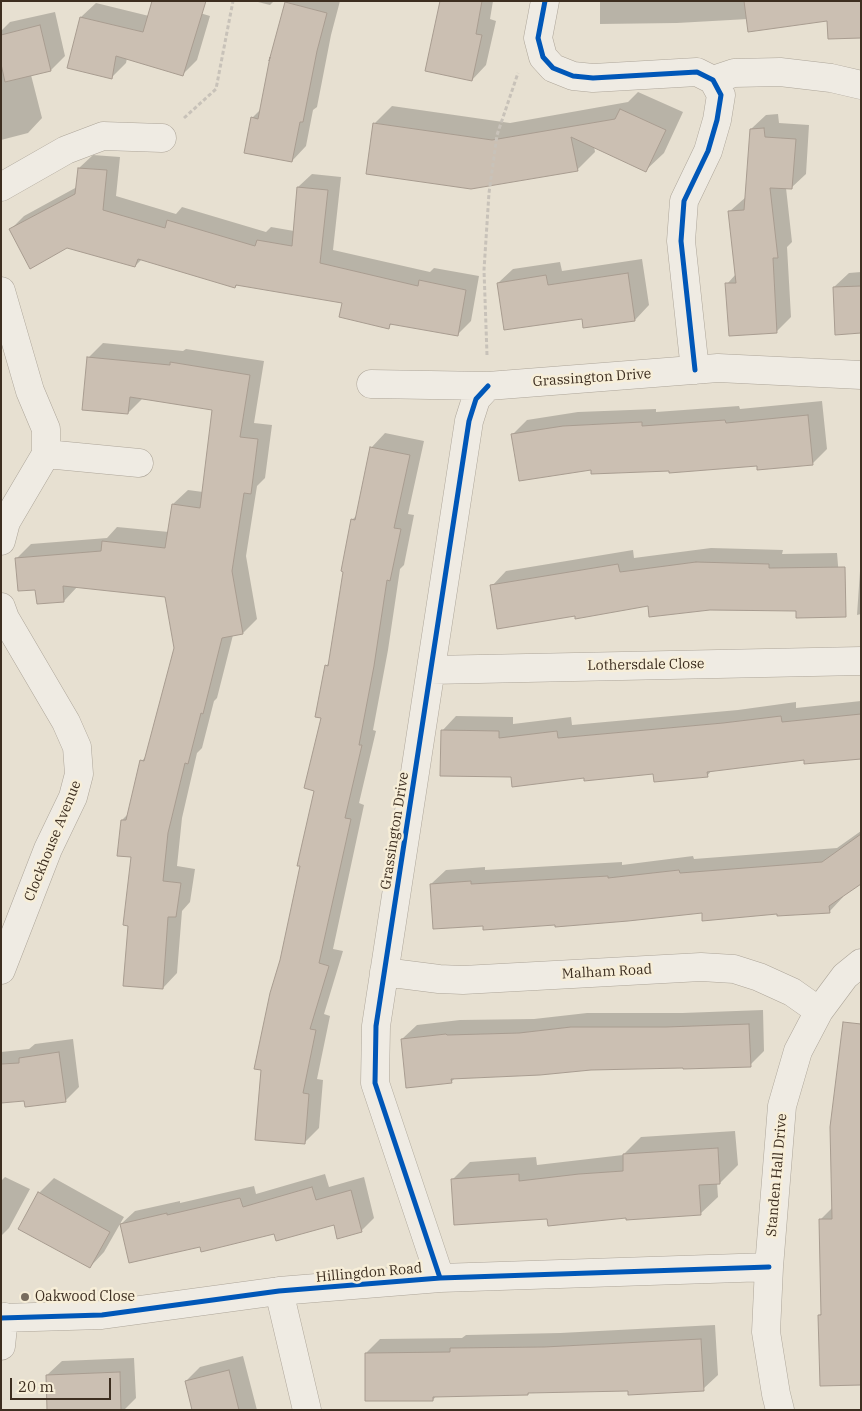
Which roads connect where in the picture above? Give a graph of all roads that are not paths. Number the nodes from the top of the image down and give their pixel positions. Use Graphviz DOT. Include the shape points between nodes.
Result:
graph roads {
  1 [pos="545,1"];
  2 [pos="713,80"];
  3 [pos="861,85"];
  4 [pos="162,138"];
  5 [pos="1,187"];
  6 [pos="1,290"];
  7 [pos="696,370"];
  8 [pos="861,375"];
  9 [pos="371,384"];
  10 [pos="488,386"];
  11 [pos="46,454"];
  12 [pos="139,463"];
  13 [pos="1,541"];
  14 [pos="1,608"];
  15 [pos="861,661"];
  16 [pos="431,670"];
  17 [pos="861,963"];
  18 [pos="1,970"];
  19 [pos="384,972"];
  20 [pos="819,1011"];
  21 [pos="769,1267"];
  22 [pos="440,1278"];
  23 [pos="279,1292"];
  24 [pos="3,1317"];
  25 [pos="1,1346"];
  26 [pos="307,1410"];
  27 [pos="780,1410"];
  1 -- 2 [label="street" via="538,38 543,57 553,68 573,76 593,78 697,72"];
  2 -- 3 [label="street" via="734,73 780,72"];
  2 -- 7 [label="street" via="721,95 717,120 708,151 684,201 681,241"];
  4 -- 5 [label="street" via="103,136 66,150"];
  6 -- 11 [label="street" via="30,392 46,429"];
  7 -- 8 [label="street, Grassington Drive" via="718,368"];
  7 -- 10 [label="street, Grassington Drive"];
  9 -- 10 [label="street, Grassington Drive"];
  10 -- 16 [label="street, Grassington Drive" via="476,399 469,422"];
  11 -- 12 [label="street"];
  11 -- 13 [label="street" via="6,522"];
  14 -- 18 [label="street, Clockhouse Avenue" via="66,722 77,747 80,774"];
  15 -- 16 [label="street, Lothersdale Close"];
  16 -- 19 [label="street, Grassington Drive"];
  17 -- 20 [label="street, Standen Hall Drive" via="845,976"];
  19 -- 20 [label="street, Malham Road" via="463,980 734,968 792,992"];
  19 -- 22 [label="street, Grassington Drive" via="376,1026 375,1083"];
  20 -- 21 [label="street, Standen Hall Drive" via="798,1051 782,1106"];
  21 -- 22 [label="street, Hillingdon Road"];
  21 -- 27 [label="street, Standen Hall Drive" via="766,1332"];
  22 -- 23 [label="street, Hillingdon Road"];
  23 -- 24 [label="street, Hillingdon Road" via="102,1315"];
  23 -- 26 [label="street"];
  24 -- 25 [label="street"];
}
